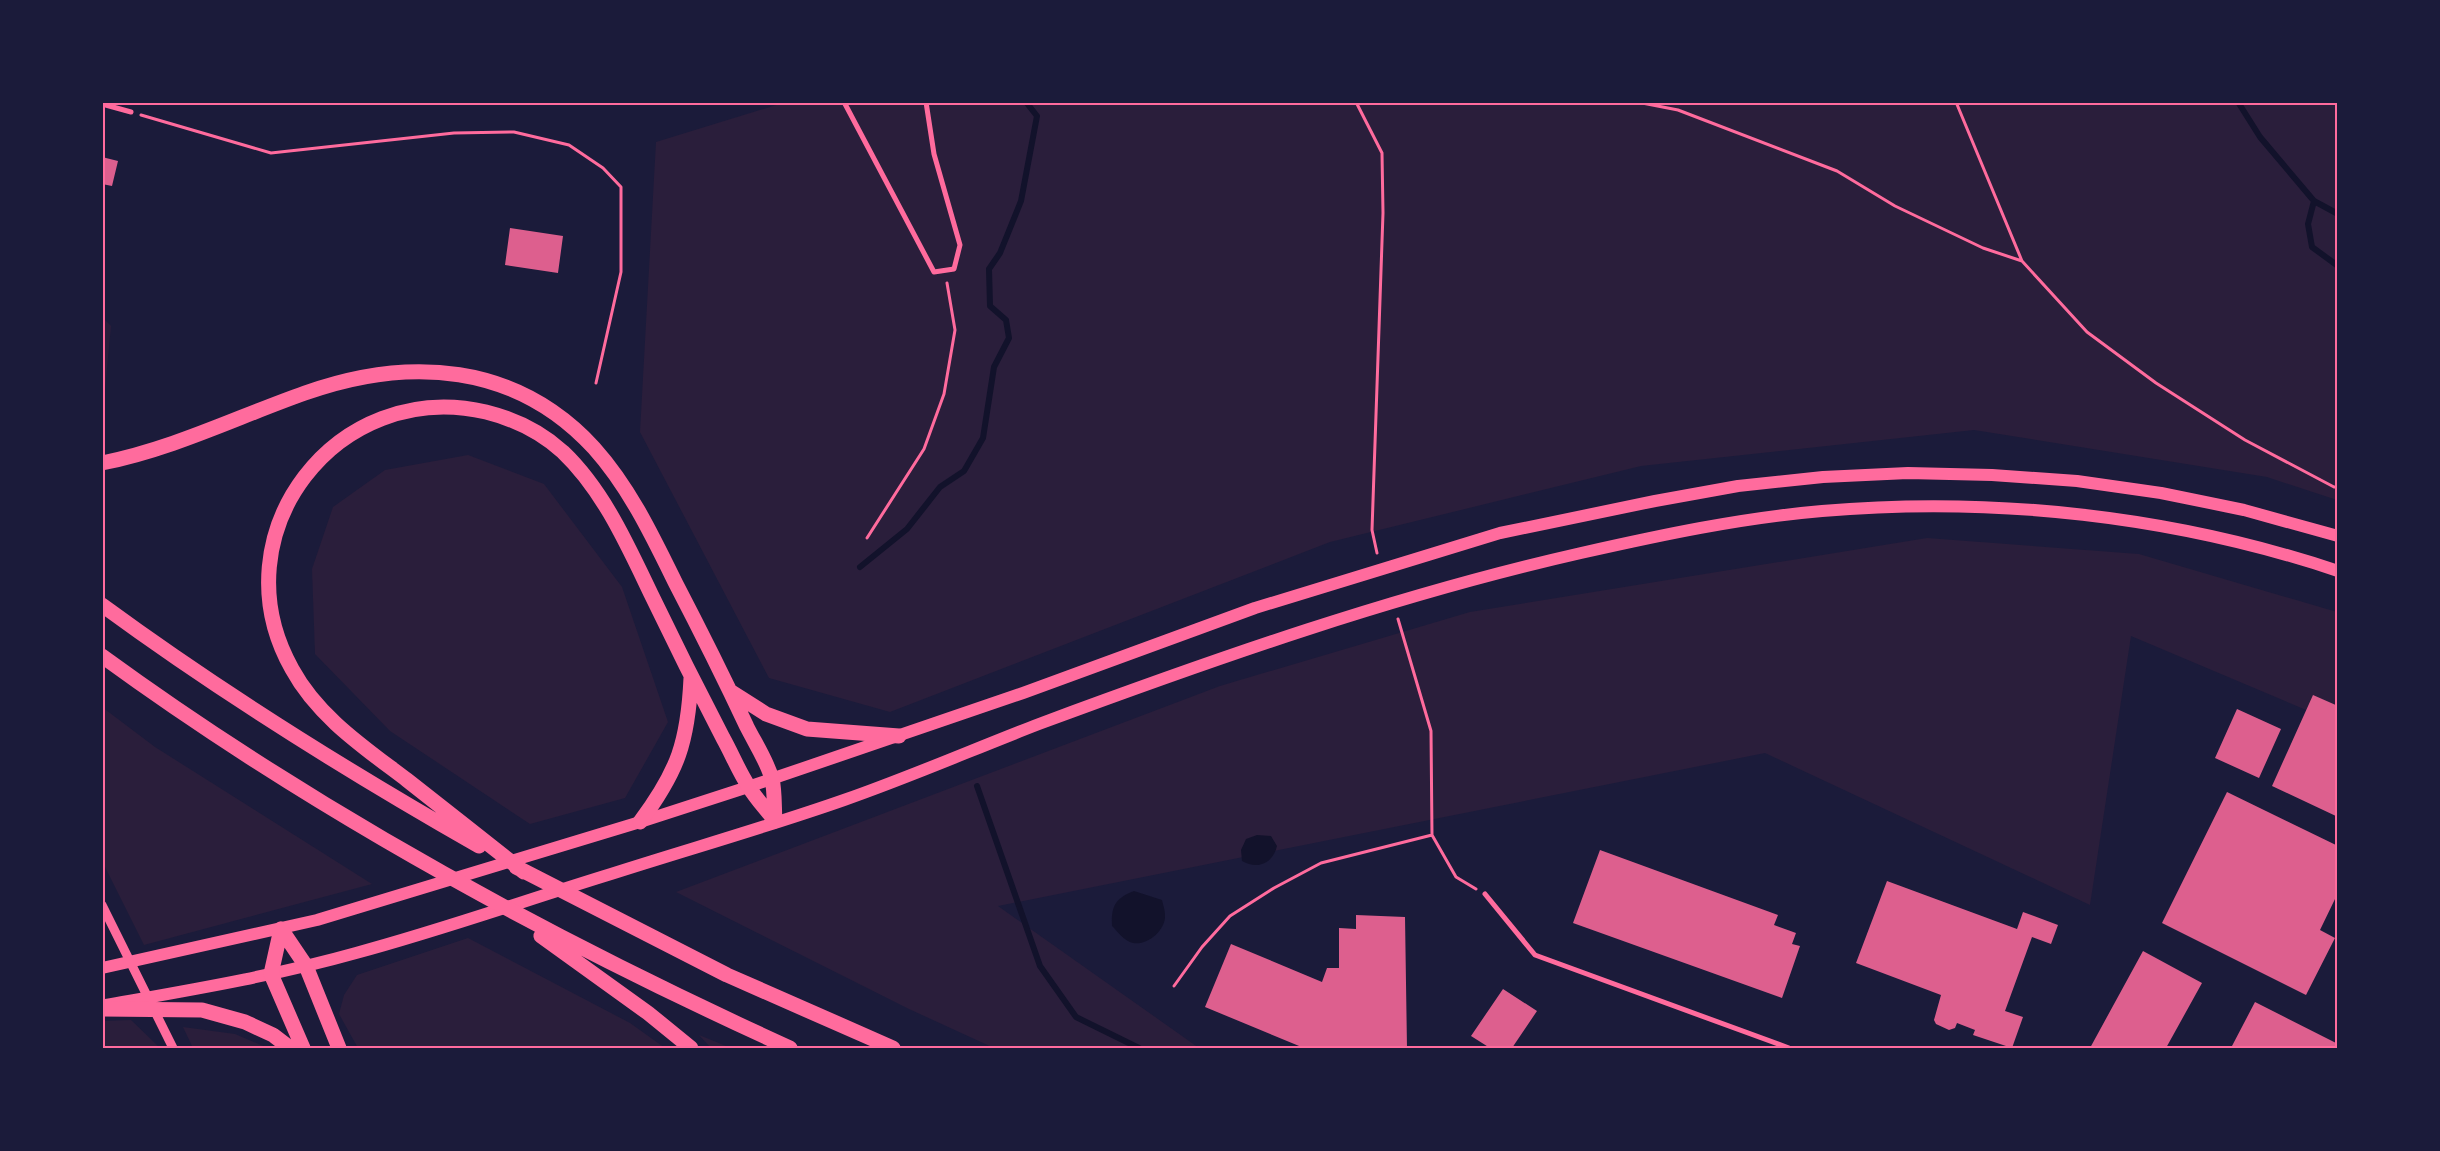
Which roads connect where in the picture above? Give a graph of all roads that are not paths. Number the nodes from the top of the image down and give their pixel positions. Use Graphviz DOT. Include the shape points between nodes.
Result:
graph roads {
  1 [pos="844,102"];
  2 [pos="926,102"];
  3 [pos="102,104"];
  4 [pos="131,112"];
  5 [pos="102,463"];
  6 [pos="2338,536"];
  7 [pos="2338,571"];
  8 [pos="102,604"];
  9 [pos="102,656"];
  10 [pos="691,677"];
  11 [pos="730,691"];
  12 [pos="899,736"];
  13 [pos="772,779"];
  14 [pos="748,787"];
  15 [pos="640,822"];
  16 [pos="776,822"];
  17 [pos="524,872"];
  18 [pos="475,892"];
  19 [pos="1485,894"];
  20 [pos="102,905"];
  21 [pos="281,930"];
  22 [pos="306,966"];
  23 [pos="102,968"];
  24 [pos="271,974"];
  25 [pos="102,1007"];
  26 [pos="173,1048"];
  27 [pos="290,1048"];
  28 [pos="303,1048"];
  29 [pos="340,1048"];
  30 [pos="691,1048"];
  31 [pos="790,1048"];
  32 [pos="893,1048"];
  33 [pos="1788,1048"];
  1 -- 2 [label="street" via="934,272 954,269 960,245 934,154"];
  3 -- 4 [label="street"];
  5 -- 11 [label="highway" via="158,449 306,392 354,379 400,371 448,371 488,379 525,395 564,419 594,449 623,486 644,520"];
  6 -- 12 [label="main road" via="2244,510 2161,493 2077,481 1992,474 1908,473 1738,486 1500,533 1255,608"];
  7 -- 16 [label="main road" via="2234,542 2153,525 2072,514 1989,507 1906,507 1823,511 1741,520 1507,570 1351,614 1196,667 844,800"];
  8 -- 17 [label="highway" via="273,722 355,774"];
  9 -- 18 [label="highway" via="257,761"];
  10 -- 14 [label="highway"];
  10 -- 15 [label="highway" via="689,716 680,755 663,790"];
  10 -- 17 [label="highway" via="604,504 561,451 532,430 500,416 466,407 430,407 395,413 362,426 333,446 308,471 288,500 275,533 269,577 270,603 278,638 292,670 338,727"];
  11 -- 12 [label="highway" via="766,714 808,728"];
  11 -- 13 [label="highway"];
  12 -- 13 [label="main road"];
  13 -- 14 [label="main road"];
  13 -- 16 [label="highway"];
  14 -- 15 [label="main road"];
  14 -- 16 [label="highway"];
  15 -- 21 [label="main road"];
  16 -- 22 [label="main road" via="369,950"];
  17 -- 32 [label="highway" via="727,975"];
  18 -- 30 [label="highway" via="565,953"];
  18 -- 31 [label="highway" via="580,948"];
  19 -- 33 [label="street" via="1535,955"];
  20 -- 26 [label="street"];
  21 -- 22 [label="highway"];
  21 -- 23 [label="main road"];
  21 -- 24 [label="highway"];
  22 -- 24 [label="main road"];
  22 -- 29 [label="highway"];
  24 -- 25 [label="main road"];
  24 -- 28 [label="highway"];
  25 -- 27 [label="highway" via="202,1010 245,1022 273,1035"];
}
